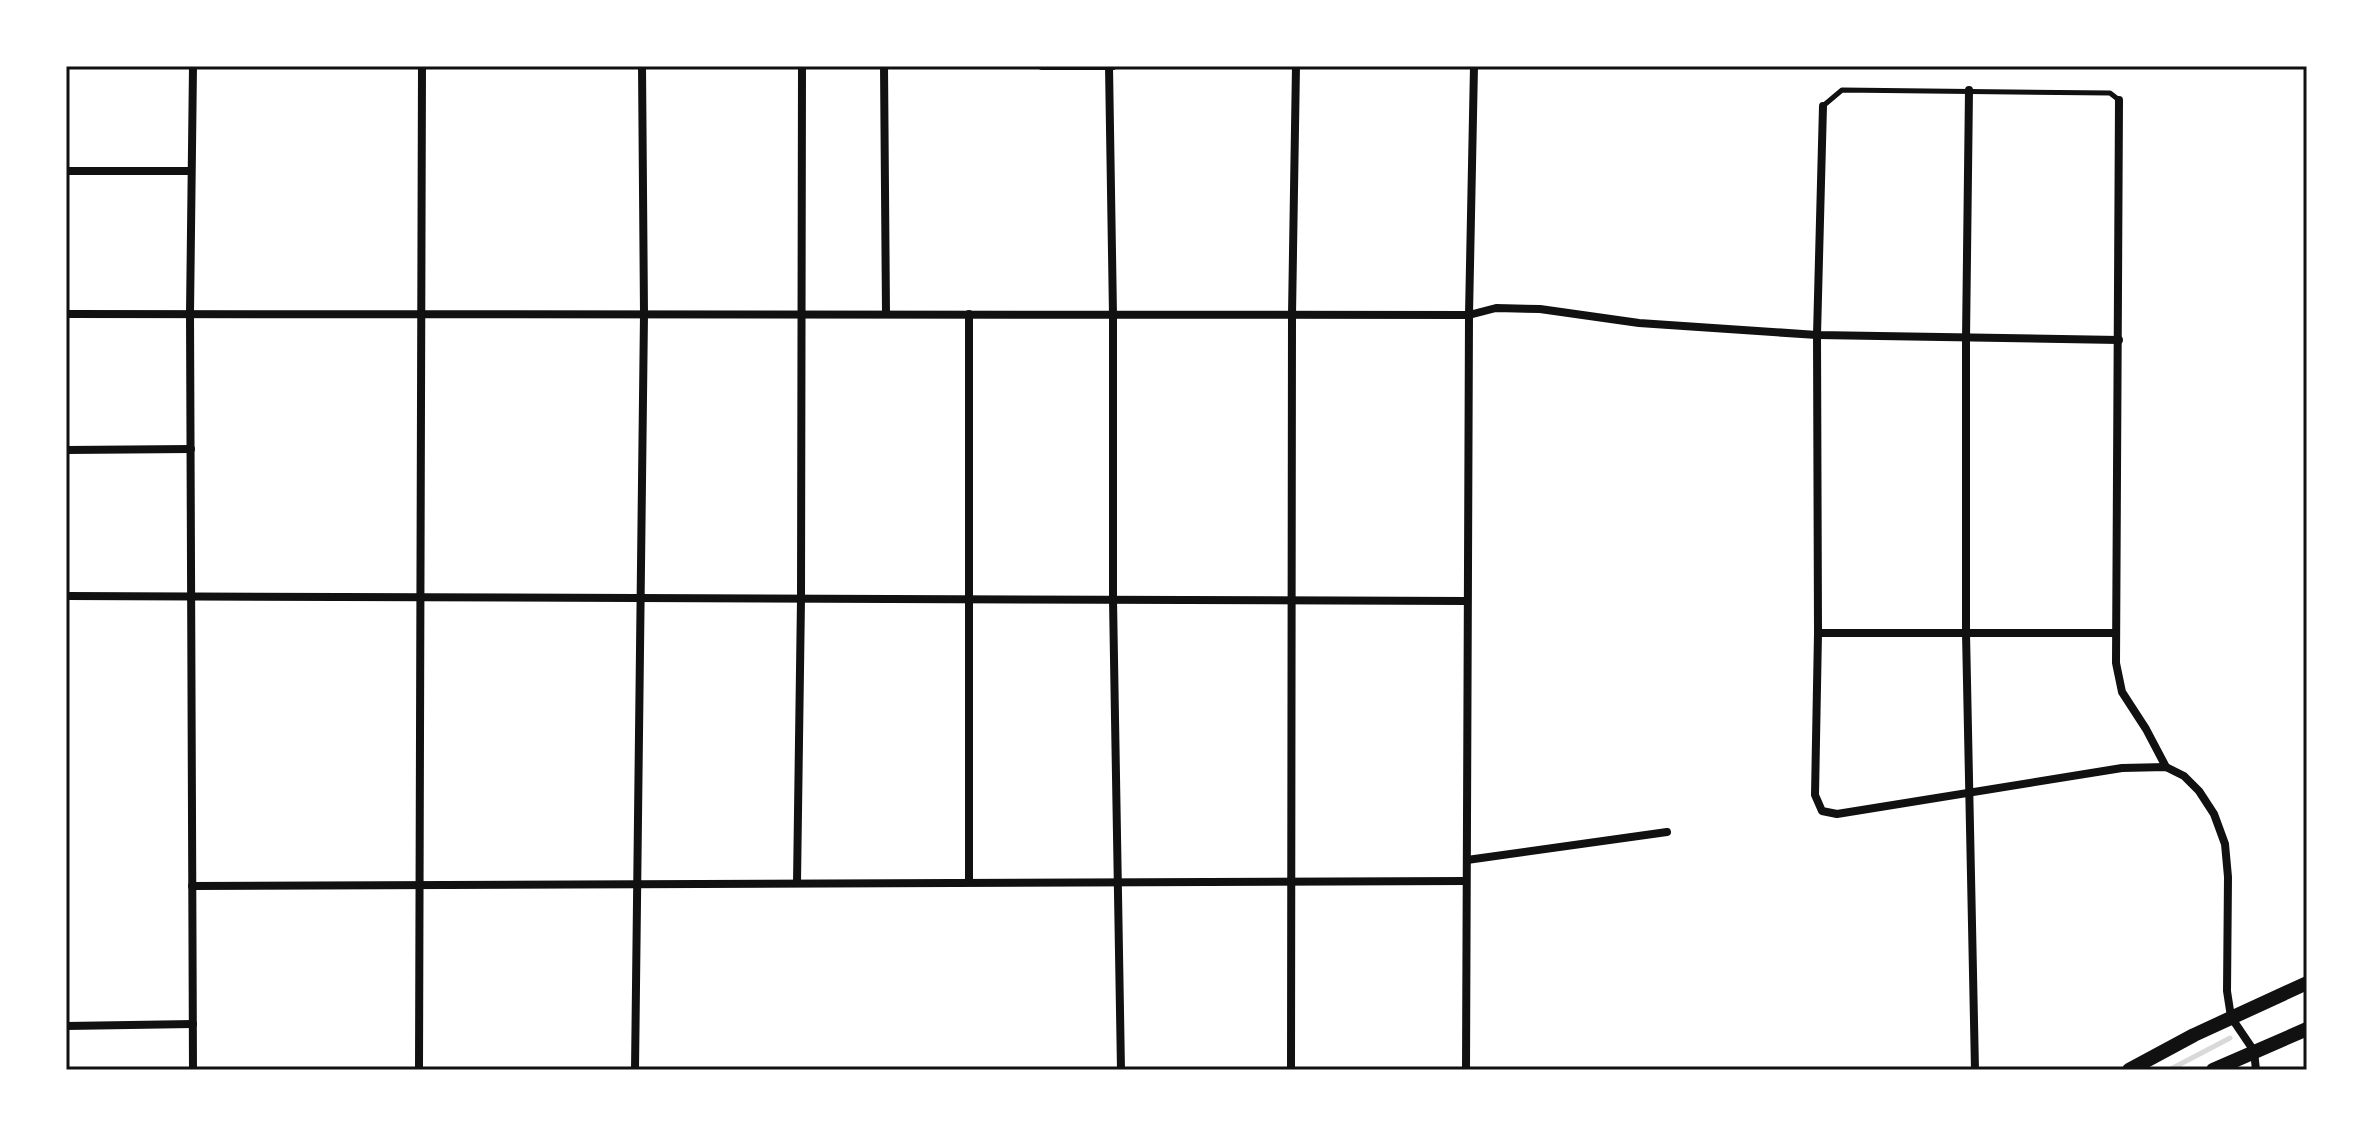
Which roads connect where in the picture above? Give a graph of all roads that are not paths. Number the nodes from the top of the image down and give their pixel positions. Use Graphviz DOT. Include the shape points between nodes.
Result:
graph roads {
  1 [pos="193,66"];
  2 [pos="422,66"];
  3 [pos="642,66"];
  4 [pos="802,66"];
  5 [pos="884,66"];
  6 [pos="1042,66"];
  7 [pos="1111,66"];
  8 [pos="1296,66"];
  9 [pos="1474,66"];
  10 [pos="1969,90"];
  11 [pos="2119,100"];
  12 [pos="1823,106"];
  13 [pos="66,171"];
  14 [pos="190,171"];
  15 [pos="190,313"];
  16 [pos="421,313"];
  17 [pos="66,314"];
  18 [pos="644,314"];
  19 [pos="801,314"];
  20 [pos="886,314"];
  21 [pos="969,314"];
  22 [pos="1113,315"];
  23 [pos="1292,315"];
  24 [pos="1469,315"];
  25 [pos="1817,335"];
  26 [pos="1966,339"];
  27 [pos="2119,340"];
  28 [pos="191,449"];
  29 [pos="66,450"];
  30 [pos="66,596"];
  31 [pos="190,597"];
  32 [pos="420,598"];
  33 [pos="642,599"];
  34 [pos="801,599"];
  35 [pos="970,600"];
  36 [pos="1113,600"];
  37 [pos="1292,601"];
  38 [pos="1467,601"];
  39 [pos="1818,633"];
  40 [pos="1966,633"];
  41 [pos="2115,633"];
  42 [pos="2166,767"];
  43 [pos="1970,792"];
  44 [pos="1667,832"];
  45 [pos="1467,860"];
  46 [pos="969,881"];
  47 [pos="1118,881"];
  48 [pos="1466,881"];
  49 [pos="1292,882"];
  50 [pos="797,883"];
  51 [pos="638,884"];
  52 [pos="419,885"];
  53 [pos="192,886"];
  54 [pos="2307,983"];
  55 [pos="2231,1017"];
  56 [pos="193,1024"];
  57 [pos="66,1026"];
  58 [pos="2307,1029"];
  59 [pos="2254,1051"];
  60 [pos="193,1070"];
  61 [pos="419,1070"];
  62 [pos="635,1070"];
  63 [pos="1121,1070"];
  64 [pos="1291,1070"];
  65 [pos="1466,1070"];
  66 [pos="1975,1070"];
  67 [pos="2129,1070"];
  68 [pos="2213,1070"];
  69 [pos="2256,1070"];
  1 -- 14 [label="street"];
  2 -- 16 [label="street"];
  3 -- 18 [label="street"];
  4 -- 19 [label="street"];
  5 -- 20 [label="street"];
  6 -- 7 [label="street"];
  7 -- 22 [label="street"];
  8 -- 23 [label="street"];
  9 -- 24 [label="street"];
  10 -- 11 [label="lane" via="2110,93"];
  10 -- 12 [label="lane" via="1842,90"];
  10 -- 26 [label="street"];
  11 -- 27 [label="street"];
  12 -- 25 [label="street"];
  13 -- 14 [label="street"];
  14 -- 15 [label="street"];
  15 -- 16 [label="street"];
  15 -- 17 [label="street"];
  15 -- 28 [label="street"];
  16 -- 18 [label="street"];
  16 -- 32 [label="street"];
  18 -- 19 [label="street"];
  18 -- 33 [label="street"];
  19 -- 20 [label="street"];
  19 -- 34 [label="street"];
  20 -- 21 [label="street"];
  21 -- 22 [label="street"];
  21 -- 35 [label="street"];
  22 -- 23 [label="street"];
  22 -- 36 [label="street"];
  23 -- 24 [label="street"];
  23 -- 37 [label="street"];
  24 -- 25 [label="street" via="1496,308 1540,309 1639,323"];
  24 -- 38 [label="street"];
  25 -- 26 [label="street"];
  25 -- 39 [label="street"];
  26 -- 27 [label="street"];
  26 -- 40 [label="street"];
  27 -- 41 [label="street"];
  28 -- 29 [label="street"];
  28 -- 31 [label="street"];
  30 -- 31 [label="street"];
  31 -- 32 [label="street"];
  31 -- 53 [label="street"];
  32 -- 33 [label="street"];
  32 -- 52 [label="street"];
  33 -- 34 [label="street"];
  33 -- 51 [label="street"];
  34 -- 35 [label="street"];
  34 -- 50 [label="street"];
  35 -- 36 [label="street"];
  35 -- 46 [label="street"];
  36 -- 37 [label="street"];
  36 -- 47 [label="street"];
  37 -- 38 [label="street"];
  37 -- 49 [label="street"];
  38 -- 45 [label="street"];
  39 -- 40 [label="street"];
  39 -- 43 [label="street" via="1815,795 1822,811 1837,814"];
  40 -- 41 [label="street"];
  40 -- 43 [label="street"];
  41 -- 42 [label="street" via="2122,692"];
  42 -- 43 [label="street" via="2122,768"];
  42 -- 55 [label="street" via="2199,791 2225,844"];
  43 -- 66 [label="street"];
  44 -- 45 [label="street"];
  45 -- 48 [label="street"];
  46 -- 47 [label="street"];
  46 -- 50 [label="street"];
  47 -- 49 [label="street"];
  47 -- 63 [label="street"];
  48 -- 49 [label="street"];
  48 -- 65 [label="street"];
  49 -- 64 [label="street"];
  50 -- 51 [label="street"];
  51 -- 52 [label="street"];
  51 -- 62 [label="street"];
  52 -- 53 [label="street"];
  52 -- 61 [label="street"];
  53 -- 56 [label="street"];
  54 -- 55 [label="main road"];
  55 -- 59 [label="street"];
  55 -- 67 [label="main road"];
  56 -- 57 [label="street"];
  56 -- 60 [label="street"];
  58 -- 59 [label="main road"];
  59 -- 68 [label="main road"];
  59 -- 69 [label="street"];
}
